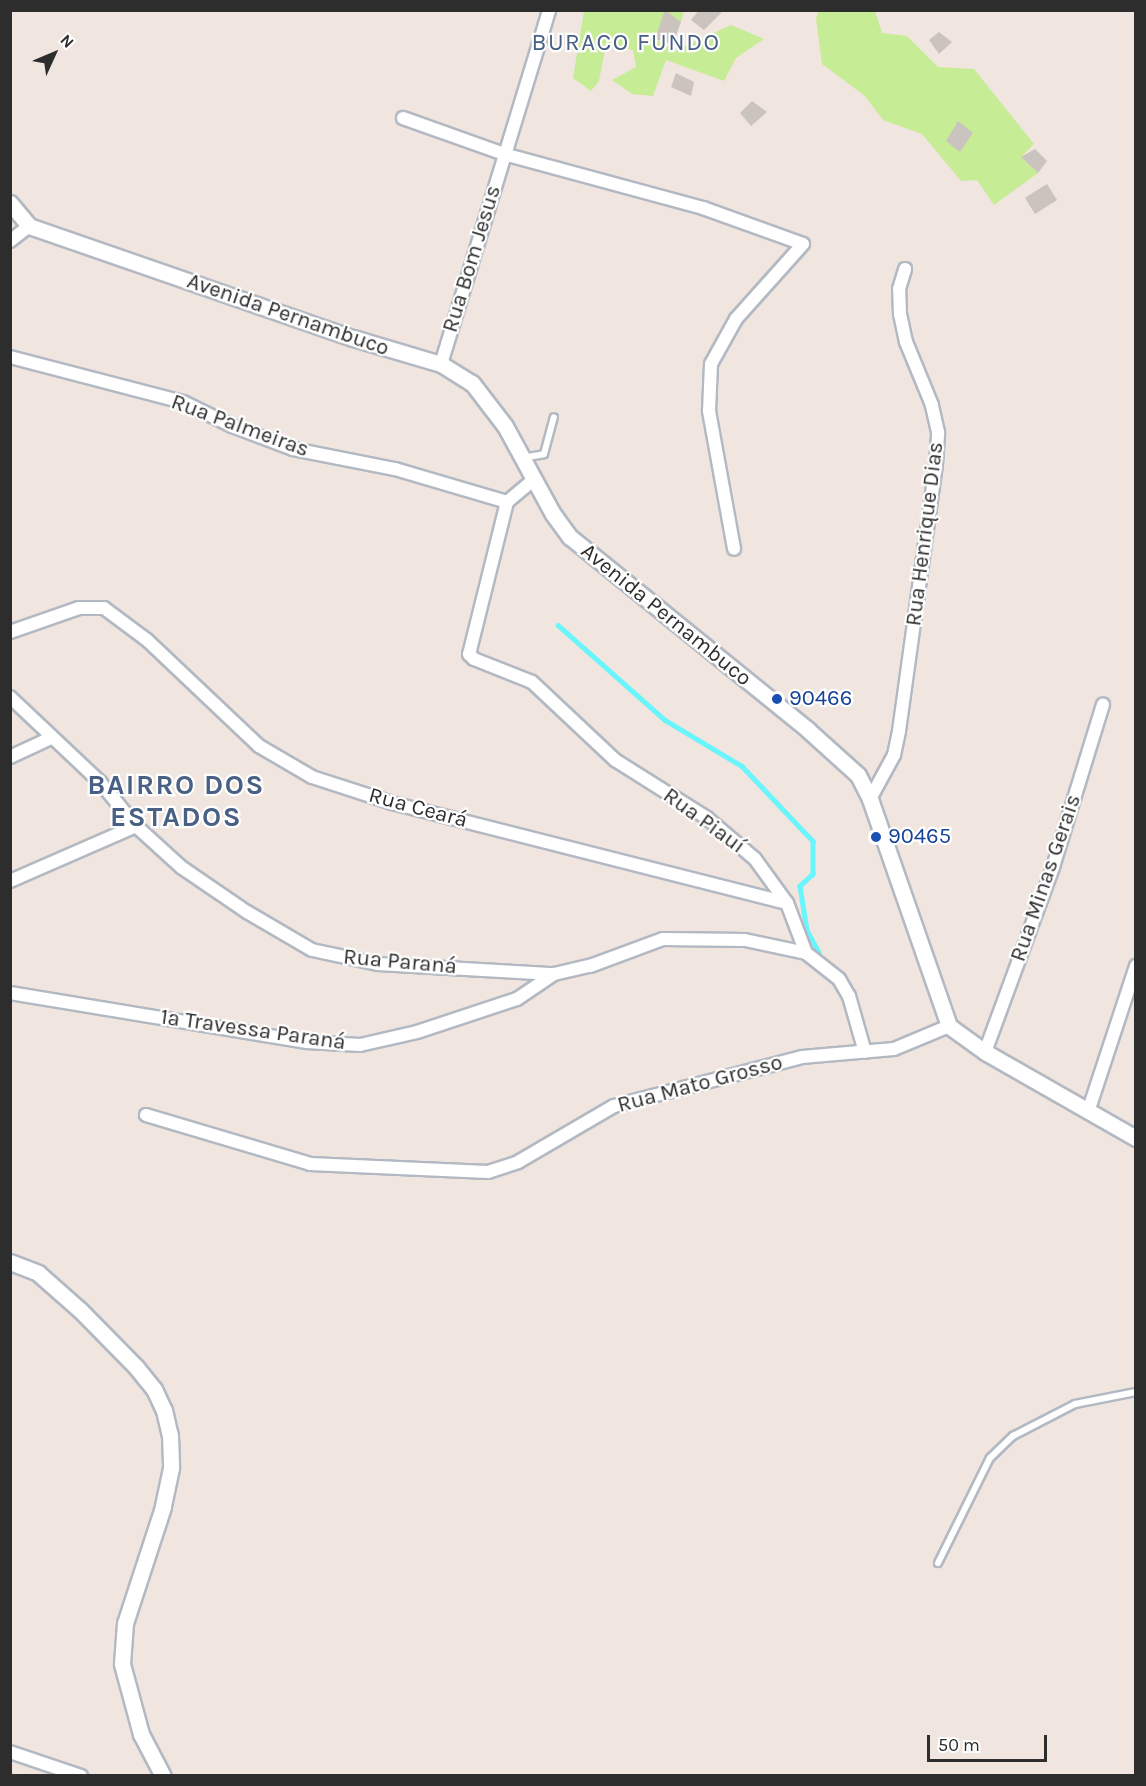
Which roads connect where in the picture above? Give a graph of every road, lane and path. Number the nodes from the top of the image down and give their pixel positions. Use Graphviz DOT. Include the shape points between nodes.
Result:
graph roads {
  1 [pos="549,10"];
  2 [pos="403,118"];
  3 [pos="504,154"];
  4 [pos="10,203"];
  5 [pos="29,226"];
  6 [pos="10,241"];
  7 [pos="905,269"];
  8 [pos="10,357"];
  9 [pos="441,364"];
  10 [pos="554,417"];
  11 [pos="522,458"];
  12 [pos="533,480"];
  13 [pos="507,502"];
  14 [pos="734,549"];
  15 [pos="10,632"];
  16 [pos="10,697"];
  17 [pos="1103,704"];
  18 [pos="51,738"];
  19 [pos="10,757"];
  20 [pos="870,799"];
  21 [pos="136,826"];
  22 [pos="10,881"];
  23 [pos="787,903"];
  24 [pos="806,952"];
  25 [pos="1136,966"];
  26 [pos="554,974"];
  27 [pos="10,993"];
  28 [pos="949,1026"];
  29 [pos="865,1052"];
  30 [pos="985,1052"];
  31 [pos="1088,1112"];
  32 [pos="146,1115"];
  33 [pos="1136,1138"];
  34 [pos="10,1262"];
  35 [pos="1136,1392"];
  36 [pos="938,1563"];
  37 [pos="10,1752"];
  38 [pos="76,1775"];
  39 [pos="163,1776"];
  1 -- 3 [label="street, Rua Bom Jesus"];
  2 -- 3 [label="street"];
  3 -- 9 [label="street, Rua Bom Jesus"];
  3 -- 14 [label="street" via="703,208 803,244 736,319 711,364 709,411"];
  4 -- 5 [label="street"];
  5 -- 6 [label="street"];
  5 -- 9 [label="street, Avenida Pernambuco" via="353,338"];
  7 -- 20 [label="street, Rua Henrique Dias" via="899,289 900,314 906,342 932,405 938,432 936,464 899,731 888,768"];
  8 -- 13 [label="street, Rua Palmeiras" via="183,402 232,426 293,448 395,469"];
  9 -- 11 [label="street, Avenida Pernambuco" via="472,383 487,400"];
  10 -- 11 [label="lane" via="544,454"];
  11 -- 12 [label="street, Avenida Pernambuco"];
  12 -- 13 [label="street"];
  12 -- 20 [label="street, Avenida Pernambuco" via="553,514 590,557 837,754 858,775"];
  13 -- 23 [label="street, Rua Piauí" via="469,654 532,682 615,760 707,818 755,859"];
  15 -- 23 [label="street, Rua Ceará" via="79,608 104,608 139,633 259,746 312,777 392,803"];
  16 -- 18 [label="street, Rua Paraná"];
  17 -- 30 [label="street, Rua Minas Gerais" via="1053,867"];
  18 -- 19 [label="street"];
  18 -- 21 [label="street, Rua Paraná" via="100,782"];
  20 -- 28 [label="street, Avenida Pernambuco"];
  21 -- 22 [label="street"];
  21 -- 26 [label="street, Rua Paraná" via="182,867 267,925 312,950 378,964"];
  23 -- 24 [label="street, Rua Piauí"];
  24 -- 26 [label="street, Rua Paraná" via="745,940 663,939 590,966"];
  24 -- 29 [label="street" via="844,987"];
  25 -- 31 [label="street"];
  26 -- 27 [label="street, 1ª Travessa Paraná" via="517,999 417,1032 360,1045 307,1042"];
  28 -- 29 [label="street, Rua Mato Grosso" via="916,1042"];
  28 -- 30 [label="street"];
  29 -- 32 [label="street, Rua Mato Grosso" via="775,1063 614,1106 518,1162 488,1172 310,1164"];
  30 -- 31 [label="street"];
  31 -- 33 [label="street"];
  34 -- 39 [label="street" via="38,1273 80,1310 136,1367 154,1389 164,1410 171,1468 164,1507 125,1623 122,1664 141,1734"];
  35 -- 36 [label="lane" via="1074,1404 1013,1436 990,1458"];
  37 -- 38 [label="street"];
}
